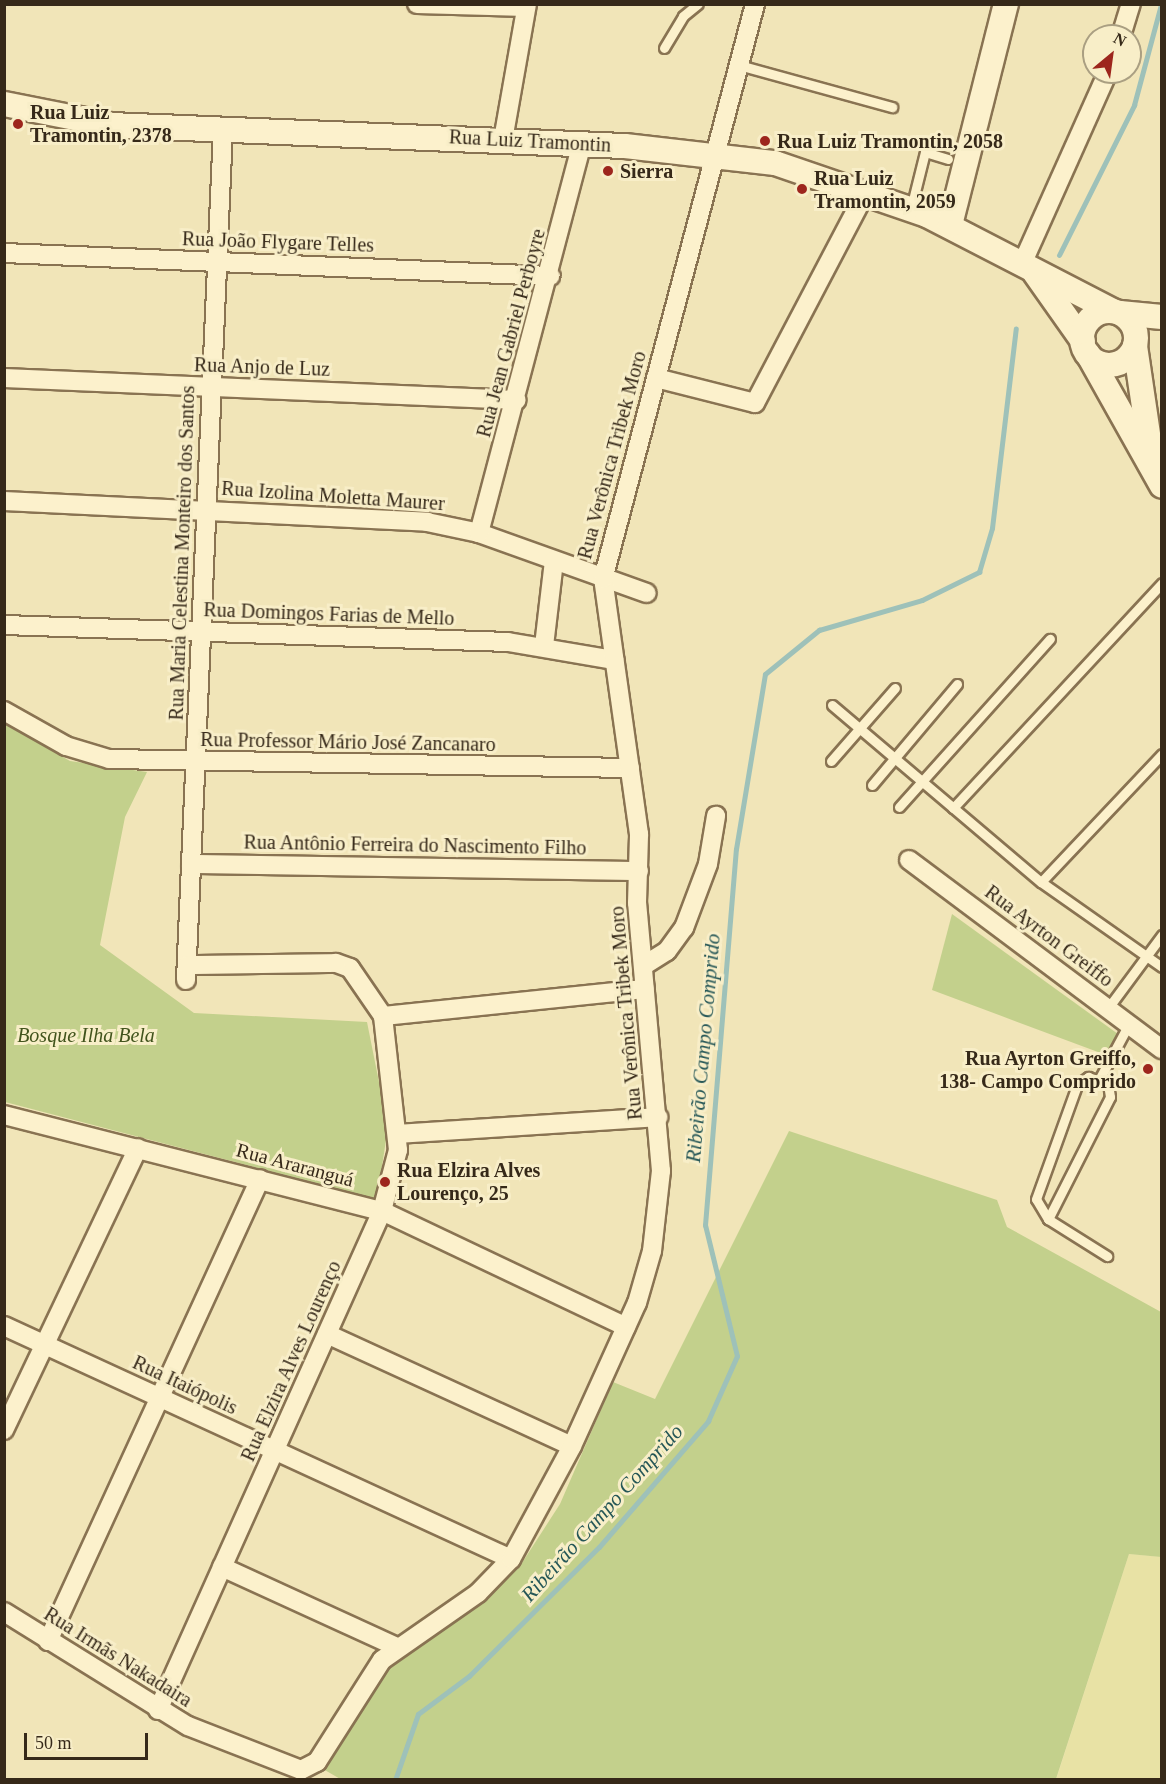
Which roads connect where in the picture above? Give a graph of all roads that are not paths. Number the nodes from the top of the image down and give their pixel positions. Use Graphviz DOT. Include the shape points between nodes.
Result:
graph roads {
  1 [pos="417,4"];
  2 [pos="698,4"];
  3 [pos="755,4"];
  4 [pos="1006,4"];
  5 [pos="1131,4"];
  6 [pos="526,6"];
  7 [pos="1125,24"];
  8 [pos="664,48"];
  9 [pos="739,65"];
  10 [pos="1103,84"];
  11 [pos="4,105"];
  12 [pos="892,107"];
  13 [pos="223,129"];
  14 [pos="503,140"];
  15 [pos="582,144"];
  16 [pos="715,153"];
  17 [pos="948,159"];
  18 [pos="867,190"];
  19 [pos="911,208"];
  20 [pos="950,225"];
  21 [pos="4,253"];
  22 [pos="217,262"];
  23 [pos="1028,268"];
  24 [pos="551,276"];
  25 [pos="1117,312"];
  26 [pos="1161,317"];
  27 [pos="1161,331"];
  28 [pos="1136,343"];
  29 [pos="1084,345"];
  30 [pos="4,378"];
  31 [pos="656,378"];
  32 [pos="212,387"];
  33 [pos="517,400"];
  34 [pos="1157,477"];
  35 [pos="4,501"];
  36 [pos="207,511"];
  37 [pos="479,533"];
  38 [pos="554,561"];
  39 [pos="603,579"];
  40 [pos="1161,583"];
  41 [pos="647,593"];
  42 [pos="4,625"];
  43 [pos="201,632"];
  44 [pos="1050,639"];
  45 [pos="544,646"];
  46 [pos="614,660"];
  47 [pos="957,684"];
  48 [pos="895,687"];
  49 [pos="832,705"];
  50 [pos="4,711"];
  51 [pos="859,728"];
  52 [pos="1161,754"];
  53 [pos="895,757"];
  54 [pos="831,760"];
  55 [pos="196,762"];
  56 [pos="630,768"];
  57 [pos="922,781"];
  58 [pos="872,785"];
  59 [pos="899,807"];
  60 [pos="953,808"];
  61 [pos="716,816"];
  62 [pos="909,860"];
  63 [pos="191,864"];
  64 [pos="639,871"];
  65 [pos="1041,882"];
  66 [pos="1161,935"];
  67 [pos="1146,955"];
  68 [pos="643,966"];
  69 [pos="1161,967"];
  70 [pos="645,989"];
  71 [pos="1108,1008"];
  72 [pos="382,1016"];
  73 [pos="1129,1024"];
  74 [pos="1161,1049"];
  75 [pos="1100,1078"];
  76 [pos="5,1117"];
  77 [pos="658,1117"];
  78 [pos="398,1134"];
  79 [pos="138,1148"];
  80 [pos="260,1179"];
  81 [pos="382,1211"];
  82 [pos="1048,1219"];
  83 [pos="1107,1256"];
  84 [pos="4,1326"];
  85 [pos="626,1328"];
  86 [pos="327,1334"];
  87 [pos="45,1345"];
  88 [pos="160,1397"];
  89 [pos="4,1431"];
  90 [pos="572,1446"];
  91 [pos="275,1451"];
  92 [pos="511,1559"];
  93 [pos="222,1567"];
  94 [pos="4,1612"];
  95 [pos="48,1641"];
  96 [pos="397,1647"];
  97 [pos="158,1710"];
  98 [pos="310,1767"];
  1 -- 6 [label="street"];
  2 -- 8 [label="lane" via="683,16"];
  3 -- 9 [label="street, Rua Verônica Tribek Moro"];
  4 -- 20 [label="main road"];
  5 -- 7 [label="street"];
  6 -- 14 [label="street"];
  9 -- 12 [label="lane"];
  9 -- 16 [label="street, Rua Verônica Tribek Moro"];
  10 -- 23 [label="street"];
  11 -- 13 [label="main road, Rua Luiz Tramontin" via="90,124"];
  13 -- 14 [label="main road, Rua Luiz Tramontin"];
  13 -- 22 [label="street, Rua Maria Celestina Monteiro dos Santos"];
  14 -- 15 [label="main road, Rua Luiz Tramontin"];
  15 -- 16 [label="main road, Rua Luiz Tramontin"];
  15 -- 24 [label="street, Rua Jean Gabriel Perboyre"];
  16 -- 18 [label="main road, Rua Luiz Tramontin" via="775,163"];
  16 -- 31 [label="street, Rua Verônica Tribek Moro"];
  17 -- 19 [label="lane" via="925,152"];
  18 -- 19 [label="main road, Rua Luiz Tramontin"];
  18 -- 31 [label="street" via="755,403"];
  19 -- 20 [label="main road, Rua Luiz Tramontin"];
  20 -- 23 [label="main road, Rua Luiz Tramontin"];
  21 -- 22 [label="street, Rua João Flygare Telles"];
  22 -- 24 [label="street, Rua João Flygare Telles"];
  22 -- 32 [label="street, Rua Maria Celestina Monteiro dos Santos"];
  23 -- 25 [label="main road, Rua Luiz Tramontin"];
  23 -- 29 [label="main road, Rua Luiz Tramontin"];
  24 -- 33 [label="street, Rua Jean Gabriel Perboyre"];
  25 -- 26 [label="main road, Rua Luiz Tramontin"];
  25 -- 28 [label="main road" via="1132,324"];
  25 -- 29 [label="main road" via="1090,319"];
  27 -- 28 [label="main road"];
  28 -- 29 [label="main road" via="1116,364 1098,362"];
  28 -- 34 [label="main road"];
  29 -- 34 [label="main road, Rua Luiz Tramontin"];
  30 -- 32 [label="street, Rua Anjo de Luz"];
  31 -- 39 [label="street, Rua Verônica Tribek Moro"];
  32 -- 33 [label="street, Rua Anjo de Luz"];
  32 -- 36 [label="street, Rua Maria Celestina Monteiro dos Santos"];
  33 -- 37 [label="street, Rua Jean Gabriel Perboyre"];
  35 -- 36 [label="street, Rua Izolina Moletta Maurer"];
  36 -- 37 [label="street, Rua Izolina Moletta Maurer" via="402,520"];
  36 -- 43 [label="street, Rua Maria Celestina Monteiro dos Santos"];
  37 -- 38 [label="street, Rua Izolina Moletta Maurer"];
  38 -- 39 [label="street, Rua Izolina Moletta Maurer"];
  38 -- 45 [label="street"];
  39 -- 41 [label="street, Rua Izolina Moletta Maurer"];
  39 -- 46 [label="street, Rua Verônica Tribek Moro"];
  40 -- 60 [label="lane"];
  42 -- 43 [label="street, Rua Domingos Farias de Mello"];
  43 -- 45 [label="street, Rua Domingos Farias de Mello"];
  43 -- 55 [label="street, Rua Maria Celestina Monteiro dos Santos"];
  44 -- 57 [label="lane"];
  45 -- 46 [label="street, Rua Domingos Farias de Mello"];
  46 -- 56 [label="street, Rua Verônica Tribek Moro"];
  47 -- 53 [label="lane"];
  48 -- 51 [label="lane"];
  49 -- 51 [label="lane"];
  50 -- 55 [label="street, Rua Professor Mário José Zancanaro" via="93,756"];
  51 -- 53 [label="lane"];
  51 -- 54 [label="lane"];
  52 -- 65 [label="lane"];
  53 -- 57 [label="lane"];
  53 -- 58 [label="lane"];
  55 -- 56 [label="street, Rua Professor Mário José Zancanaro"];
  55 -- 63 [label="street, Rua Maria Celestina Monteiro dos Santos"];
  56 -- 64 [label="street, Rua Verônica Tribek Moro"];
  57 -- 59 [label="lane"];
  57 -- 60 [label="lane"];
  60 -- 65 [label="lane"];
  61 -- 68 [label="street" via="708,864 684,928 667,951"];
  62 -- 71 [label="street, Rua Ayrton Greiffo"];
  63 -- 64 [label="street, Rua Antônio Ferreira do Nascimento Filho"];
  63 -- 72 [label="street, Rua Maria Celestina Monteiro dos Santos" via="186,972 344,964 357,974"];
  64 -- 68 [label="street, Rua Verônica Tribek Moro"];
  65 -- 67 [label="lane"];
  66 -- 67 [label="lane"];
  67 -- 69 [label="lane"];
  67 -- 71 [label="lane"];
  68 -- 70 [label="street, Rua Verônica Tribek Moro"];
  70 -- 72 [label="street"];
  70 -- 77 [label="street, Rua Verônica Tribek Moro"];
  71 -- 73 [label="street, Rua Ayrton Greiffo"];
  72 -- 78 [label="street, Rua Elzira Alves Lourenço"];
  73 -- 74 [label="street, Rua Ayrton Greiffo"];
  73 -- 75 [label="lane"];
  75 -- 82 [label="lane" via="1110,1096"];
  75 -- 82 [label="lane" via="1077,1085 1036,1199"];
  76 -- 79 [label="street, Rua Araranguá"];
  77 -- 78 [label="street"];
  77 -- 85 [label="street, Rua Verônica Tribek Moro" via="656,1224"];
  78 -- 81 [label="street, Rua Elzira Alves Lourenço" via="394,1179"];
  79 -- 80 [label="street, Rua Araranguá"];
  79 -- 87 [label="street"];
  80 -- 81 [label="street, Rua Araranguá"];
  80 -- 88 [label="street"];
  81 -- 85 [label="street, Rua Araranguá"];
  81 -- 86 [label="street, Rua Elzira Alves Lourenço"];
  82 -- 83 [label="lane"];
  84 -- 87 [label="street, Rua Itaiópolis"];
  85 -- 90 [label="street, Rua Verônica Tribek Moro"];
  86 -- 90 [label="street"];
  86 -- 91 [label="street, Rua Elzira Alves Lourenço"];
  87 -- 88 [label="street, Rua Itaiópolis"];
  87 -- 89 [label="street"];
  88 -- 91 [label="street, Rua Itaiópolis"];
  88 -- 95 [label="street"];
  90 -- 92 [label="street, Rua Verônica Tribek Moro"];
  91 -- 92 [label="street, Rua Itaiópolis"];
  91 -- 93 [label="street, Rua Elzira Alves Lourenço"];
  92 -- 96 [label="street, Rua Verônica Tribek Moro" via="471,1598"];
  93 -- 96 [label="street"];
  93 -- 97 [label="street, Rua Elzira Alves Lourenço"];
  94 -- 95 [label="street, Rua Irmãs Nakadaira"];
  95 -- 97 [label="street, Rua Irmãs Nakadaira"];
  96 -- 98 [label="street, Rua Verônica Tribek Moro" via="371,1672"];
  97 -- 98 [label="street, Rua Irmãs Nakadaira" via="285,1768"];
}
